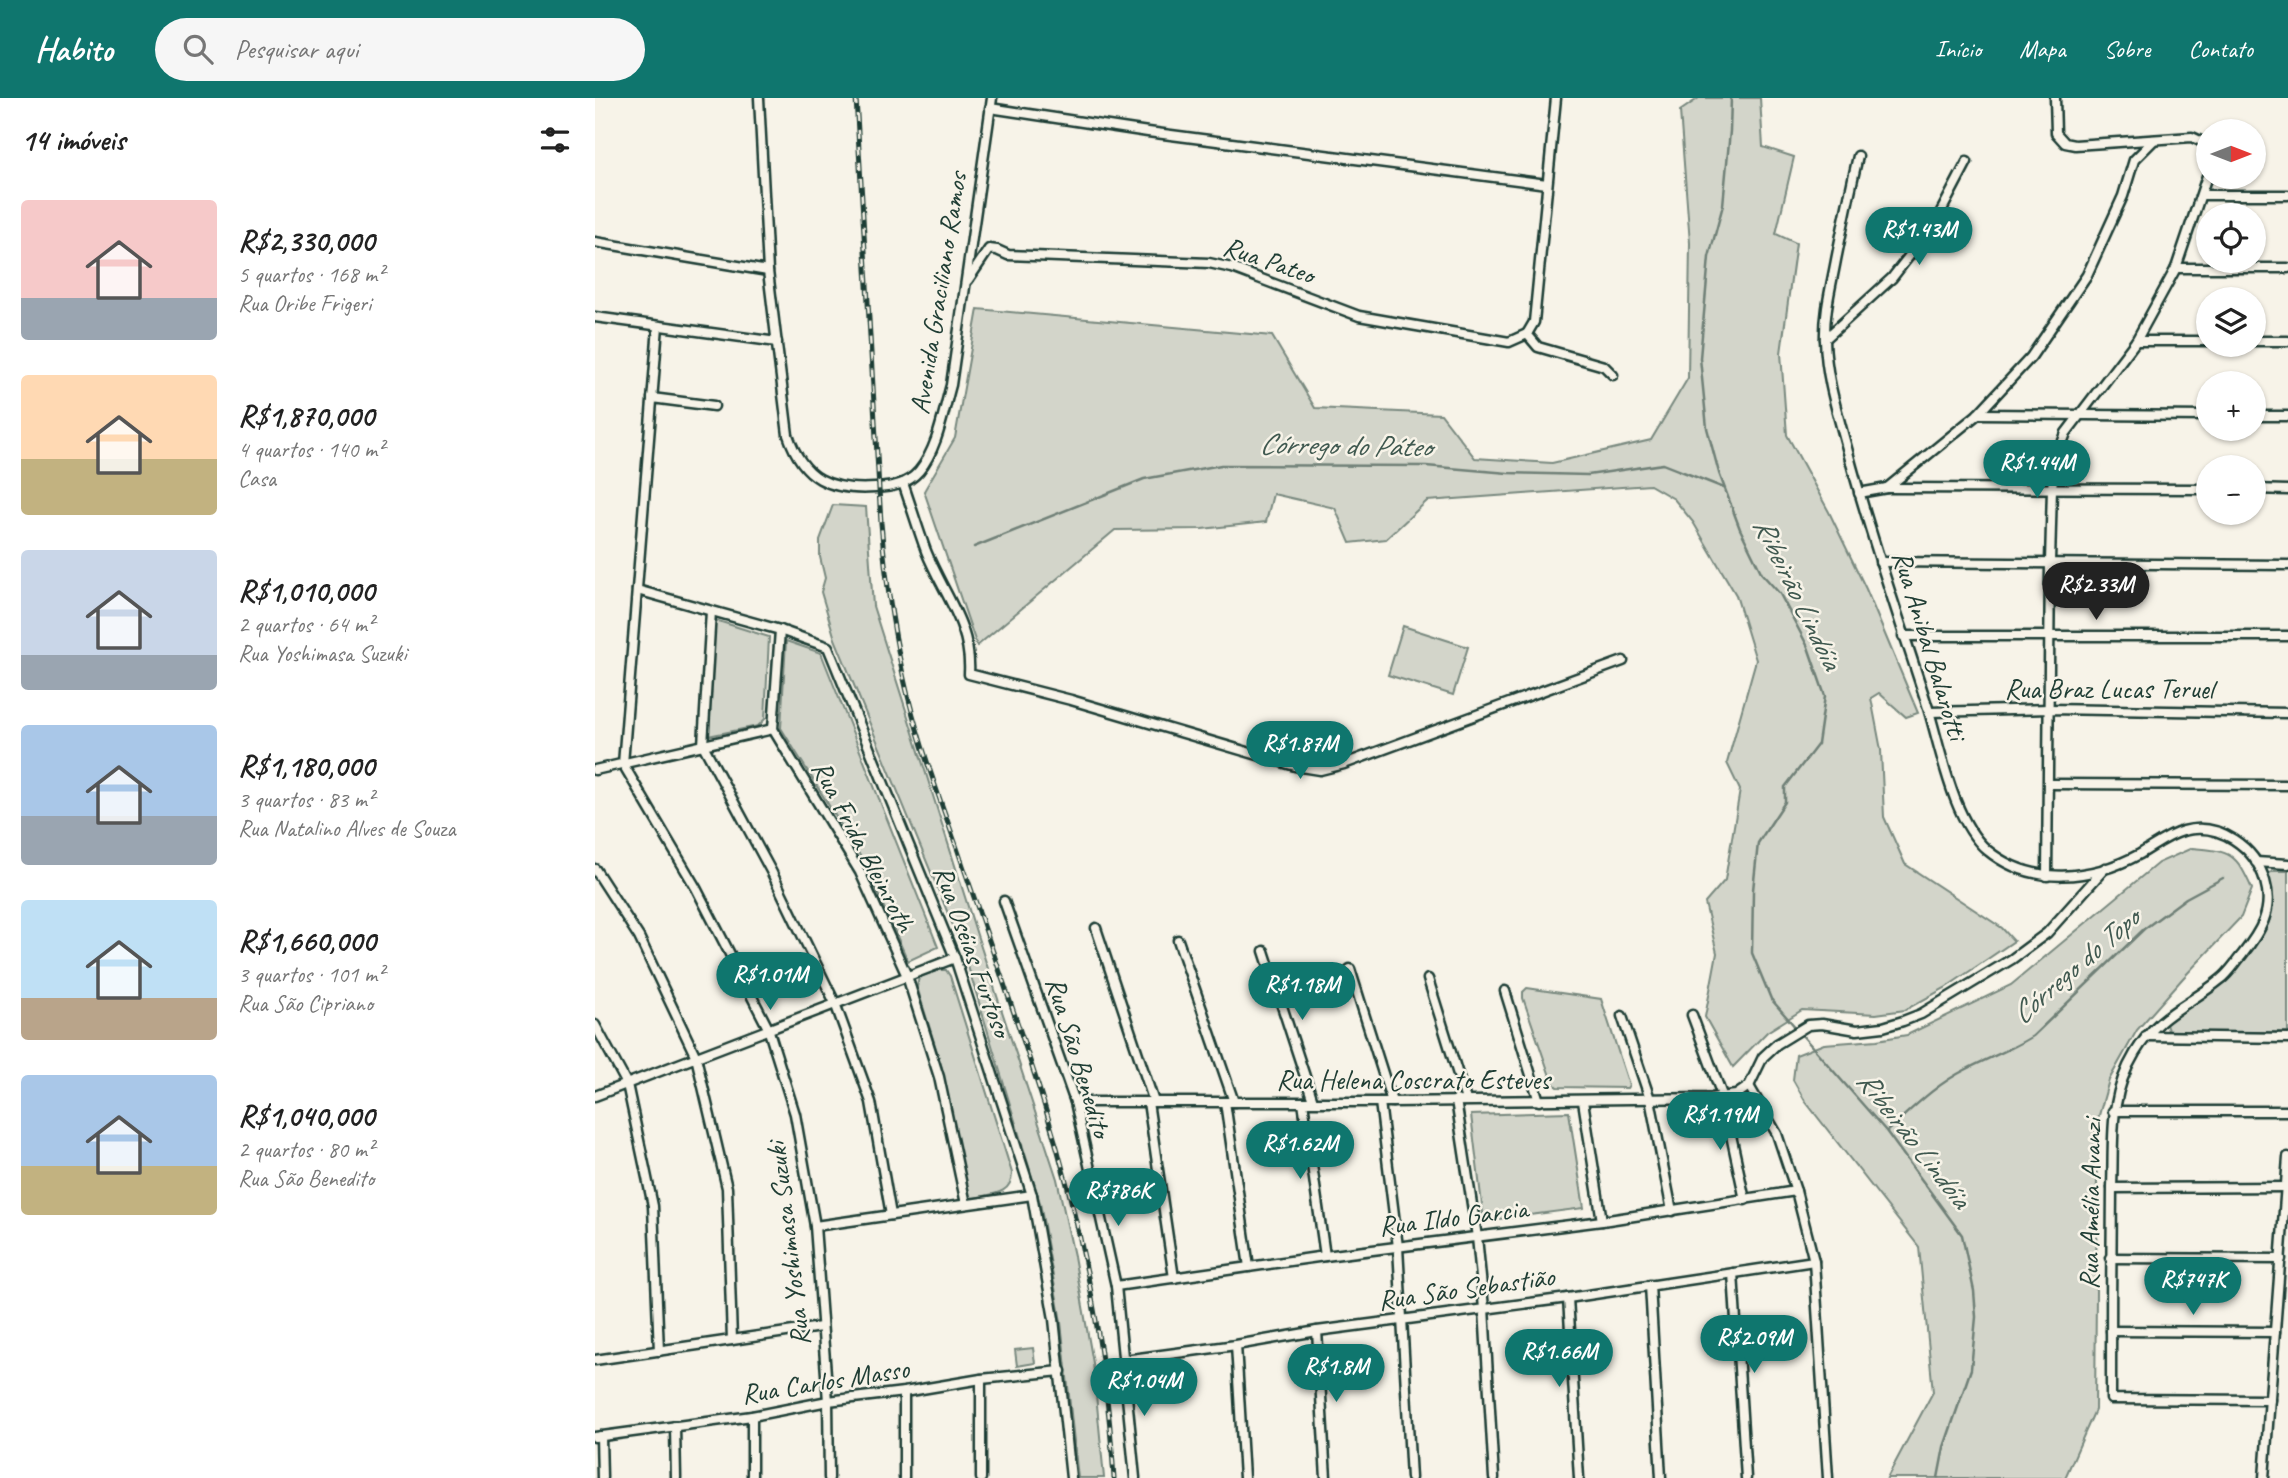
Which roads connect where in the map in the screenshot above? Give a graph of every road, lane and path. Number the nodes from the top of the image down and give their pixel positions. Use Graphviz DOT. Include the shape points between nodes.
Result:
graph roads {
  1 [pos="759,98"];
  2 [pos="992,98"];
  3 [pos="1556,98"];
  4 [pos="2055,98"];
  5 [pos="991,108"];
  6 [pos="2196,139"];
  7 [pos="2153,141"];
  8 [pos="1858,156"];
  9 [pos="1967,162"];
  10 [pos="1547,184"];
  11 [pos="2204,189"];
  12 [pos="2202,195"];
  13 [pos="2288,195"];
  14 [pos="595,242"];
  15 [pos="2176,268"];
  16 [pos="2288,268"];
  17 [pos="768,271"];
  18 [pos="967,282"];
  19 [pos="595,317"];
  20 [pos="658,326"];
  21 [pos="1527,334"];
  22 [pos="1825,339"];
  23 [pos="2136,341"];
  24 [pos="2196,341"];
  25 [pos="2266,341"];
  26 [pos="2288,341"];
  27 [pos="777,342"];
  28 [pos="1613,374"];
  29 [pos="652,398"];
  30 [pos="714,406"];
  31 [pos="1978,414"];
  32 [pos="2078,415"];
  33 [pos="2196,416"];
  34 [pos="2266,416"];
  35 [pos="2288,416"];
  36 [pos="903,483"];
  37 [pos="1887,488"];
  38 [pos="2052,488"];
  39 [pos="2196,489"];
  40 [pos="2266,489"];
  41 [pos="2288,489"];
  42 [pos="1859,493"];
  43 [pos="1880,562"];
  44 [pos="2049,562"];
  45 [pos="2288,565"];
  46 [pos="637,590"];
  47 [pos="711,611"];
  48 [pos="780,630"];
  49 [pos="1903,636"];
  50 [pos="2050,636"];
  51 [pos="2288,636"];
  52 [pos="1623,661"];
  53 [pos="2049,709"];
  54 [pos="1930,712"];
  55 [pos="2288,713"];
  56 [pos="773,729"];
  57 [pos="703,745"];
  58 [pos="623,764"];
  59 [pos="595,769"];
  60 [pos="2049,784"];
  61 [pos="2288,785"];
  62 [pos="2256,862"];
  63 [pos="2288,864"];
  64 [pos="2105,868"];
  65 [pos="595,869"];
  66 [pos="2047,876"];
  67 [pos="1004,901"];
  68 [pos="1096,928"];
  69 [pos="1178,940"];
  70 [pos="1264,951"];
  71 [pos="955,958"];
  72 [pos="1350,969"];
  73 [pos="907,976"];
  74 [pos="1428,979"];
  75 [pos="1505,991"];
  76 [pos="835,1003"];
  77 [pos="1692,1015"];
  78 [pos="1622,1016"];
  79 [pos="595,1025"];
  80 [pos="768,1028"];
  81 [pos="2146,1036"];
  82 [pos="2288,1038"];
  83 [pos="696,1057"];
  84 [pos="627,1084"];
  85 [pos="1749,1086"];
  86 [pos="595,1096"];
  87 [pos="1723,1098"];
  88 [pos="1650,1099"];
  89 [pos="1456,1100"];
  90 [pos="1466,1100"];
  91 [pos="1308,1101"];
  92 [pos="1539,1101"];
  93 [pos="1583,1101"];
  94 [pos="1075,1102"];
  95 [pos="1151,1102"];
  96 [pos="1230,1102"];
  97 [pos="1380,1102"];
  98 [pos="1392,1102"];
  99 [pos="2113,1111"];
  100 [pos="2288,1111"];
  101 [pos="2288,1157"];
  102 [pos="2287,1187"];
  103 [pos="2112,1188"];
  104 [pos="1796,1191"];
  105 [pos="1032,1195"];
  106 [pos="1745,1200"];
  107 [pos="966,1204"];
  108 [pos="1672,1211"];
  109 [pos="891,1215"];
  110 [pos="1602,1221"];
  111 [pos="814,1226"];
  112 [pos="1476,1237"];
  113 [pos="1398,1247"];
  114 [pos="1325,1256"];
  115 [pos="2110,1258"];
  116 [pos="2281,1258"];
  117 [pos="1814,1261"];
  118 [pos="1249,1267"];
  119 [pos="1733,1273"];
  120 [pos="1174,1278"];
  121 [pos="1650,1285"];
  122 [pos="1116,1286"];
  123 [pos="1568,1298"];
  124 [pos="1484,1308"];
  125 [pos="1403,1319"];
  126 [pos="821,1327"];
  127 [pos="1317,1331"];
  128 [pos="2111,1331"];
  129 [pos="2275,1332"];
  130 [pos="732,1340"];
  131 [pos="1236,1345"];
  132 [pos="659,1351"];
  133 [pos="595,1360"];
  134 [pos="1124,1360"];
  135 [pos="1061,1371"];
  136 [pos="981,1379"];
  137 [pos="904,1392"];
  138 [pos="2270,1400"];
  139 [pos="828,1401"];
  140 [pos="752,1416"];
  141 [pos="675,1426"];
  142 [pos="598,1436"];
  143 [pos="602,1478"];
  144 [pos="676,1478"];
  145 [pos="752,1478"];
  146 [pos="829,1478"];
  147 [pos="904,1478"];
  148 [pos="981,1478"];
  149 [pos="1071,1478"];
  150 [pos="1135,1478"];
  151 [pos="1244,1478"];
  152 [pos="1326,1478"];
  153 [pos="1411,1478"];
  154 [pos="1494,1478"];
  155 [pos="1579,1478"];
  156 [pos="1661,1478"];
  157 [pos="1746,1478"];
  158 [pos="1828,1478"];
  159 [pos="2265,1478"];
  1 -- 17 [label="street"];
  2 -- 5 [label="street, Avenida Graciliano Ramos"];
  3 -- 10 [label="street"];
  4 -- 7 [label="street" via="2056,133 2065,143"];
  5 -- 10 [label="street"];
  5 -- 18 [label="street, Avenida Graciliano Ramos"];
  6 -- 7 [label="street"];
  7 -- 31 [label="street" via="2133,160 2123,196 2087,275 2031,357"];
  8 -- 22 [label="street, Rua Anibal Balarotti" via="1826,308"];
  9 -- 22 [label="street" via="1935,223 1892,278"];
  10 -- 21 [label="street" via="1534,322"];
  11 -- 12 [label="street"];
  12 -- 13 [label="street"];
  12 -- 15 [label="street"];
  14 -- 17 [label="street"];
  15 -- 16 [label="street"];
  15 -- 23 [label="street"];
  17 -- 27 [label="street"];
  18 -- 21 [label="street, Rua Pateo" via="989,249 1008,255 1209,263 1360,316 1509,342"];
  18 -- 36 [label="street, Avenida Graciliano Ramos" via="951,385 938,430 924,464"];
  19 -- 20 [label="street"];
  20 -- 27 [label="street"];
  20 -- 29 [label="street"];
  21 -- 28 [label="street" via="1538,347 1604,366"];
  22 -- 42 [label="street, Rua Anibal Balarotti" via="1829,381"];
  23 -- 24 [label="street"];
  23 -- 32 [label="street"];
  25 -- 26 [label="street"];
  27 -- 36 [label="street" via="787,435 803,465 840,488"];
  29 -- 30 [label="street"];
  29 -- 46 [label="street"];
  31 -- 32 [label="street"];
  31 -- 37 [label="street"];
  32 -- 33 [label="street"];
  32 -- 38 [label="street" via="2055,462"];
  34 -- 35 [label="street"];
  36 -- 52 [label="street" via="927,553 964,631 969,674 1295,766 1320,769 1344,764"];
  37 -- 38 [label="street"];
  37 -- 42 [label="street"];
  38 -- 39 [label="street"];
  38 -- 44 [label="street"];
  40 -- 41 [label="street"];
  42 -- 43 [label="street, Rua Anibal Balarotti"];
  43 -- 44 [label="street"];
  43 -- 49 [label="street, Rua Anibal Balarotti"];
  44 -- 45 [label="street"];
  44 -- 50 [label="street"];
  46 -- 47 [label="street, Rua Oséias Furtoso"];
  46 -- 58 [label="street"];
  47 -- 48 [label="street, Rua Oséias Furtoso"];
  47 -- 57 [label="street"];
  48 -- 56 [label="street"];
  48 -- 71 [label="street, Rua Oséias Furtoso" via="828,647"];
  49 -- 50 [label="street"];
  49 -- 54 [label="street, Rua Anibal Balarotti"];
  50 -- 51 [label="street"];
  50 -- 53 [label="street"];
  53 -- 54 [label="street, Rua Braz Lucas Teruel"];
  53 -- 55 [label="street, Rua Braz Lucas Teruel"];
  53 -- 60 [label="street"];
  54 -- 66 [label="street, Rua Anibal Balarotti" via="1955,796 1975,837 2003,861"];
  56 -- 57 [label="street"];
  56 -- 73 [label="street, Rua Frida Bleinroth" via="860,872"];
  57 -- 58 [label="street"];
  57 -- 76 [label="street"];
  58 -- 59 [label="street"];
  58 -- 80 [label="street, Rua Yoshimasa Suzuki" via="697,888"];
  60 -- 61 [label="street"];
  60 -- 66 [label="street"];
  62 -- 63 [label="street"];
  62 -- 64 [label="street, Rua Anibal Balarotti" via="2233,838 2197,829 2178,832"];
  62 -- 81 [label="street, Rua Amélia Avanzi" via="2268,896 2258,935 2221,979 2178,1007"];
  64 -- 66 [label="street, Rua Anibal Balarotti"];
  64 -- 85 [label="street" via="2047,933 2012,959 1921,1014 1883,1027 1808,1026 1763,1057"];
  65 -- 83 [label="street" via="639,937"];
  67 -- 94 [label="street, Rua São Benedito"];
  68 -- 95 [label="street"];
  69 -- 96 [label="street"];
  70 -- 91 [label="street"];
  71 -- 73 [label="street"];
  71 -- 105 [label="street, Rua Oséias Furtoso"];
  72 -- 98 [label="street"];
  73 -- 76 [label="street"];
  73 -- 107 [label="street, Rua Frida Bleinroth" via="940,1077"];
  74 -- 90 [label="street"];
  75 -- 92 [label="street"];
  76 -- 80 [label="street"];
  76 -- 109 [label="street" via="871,1102"];
  77 -- 87 [label="street"];
  78 -- 88 [label="street"];
  79 -- 84 [label="street"];
  80 -- 83 [label="street"];
  80 -- 111 [label="street, Rua Yoshimasa Suzuki" via="795,1114"];
  81 -- 82 [label="street"];
  81 -- 99 [label="street, Rua Amélia Avanzi" via="2126,1069"];
  83 -- 84 [label="street"];
  83 -- 130 [label="street" via="727,1188"];
  84 -- 86 [label="street"];
  84 -- 132 [label="street" via="653,1206"];
  85 -- 87 [label="street, Rua Helena Coscrato Esteves"];
  85 -- 104 [label="street" via="1777,1134"];
  87 -- 88 [label="street, Rua Helena Coscrato Esteves"];
  87 -- 106 [label="street"];
  88 -- 93 [label="street, Rua Helena Coscrato Esteves"];
  88 -- 108 [label="street"];
  89 -- 90 [label="street, Rua Helena Coscrato Esteves"];
  89 -- 98 [label="street, Rua Helena Coscrato Esteves"];
  89 -- 112 [label="street"];
  90 -- 92 [label="street, Rua Helena Coscrato Esteves"];
  91 -- 96 [label="street, Rua Helena Coscrato Esteves"];
  91 -- 97 [label="street, Rua Helena Coscrato Esteves"];
  91 -- 114 [label="street"];
  92 -- 93 [label="street, Rua Helena Coscrato Esteves"];
  93 -- 110 [label="street"];
  94 -- 95 [label="street, Rua Helena Coscrato Esteves"];
  94 -- 122 [label="street, Rua São Benedito"];
  95 -- 96 [label="street, Rua Helena Coscrato Esteves"];
  95 -- 120 [label="street"];
  96 -- 118 [label="street"];
  97 -- 98 [label="street, Rua Helena Coscrato Esteves"];
  97 -- 113 [label="street"];
  99 -- 100 [label="street"];
  99 -- 103 [label="street, Rua Amélia Avanzi"];
  101 -- 102 [label="street"];
  102 -- 103 [label="street"];
  102 -- 116 [label="street"];
  103 -- 115 [label="street, Rua Amélia Avanzi"];
  104 -- 106 [label="street, Rua Ildo Garcia"];
  104 -- 117 [label="street"];
  105 -- 107 [label="street"];
  105 -- 135 [label="street, Rua Oséias Furtoso"];
  106 -- 108 [label="street, Rua Ildo Garcia"];
  107 -- 109 [label="street"];
  108 -- 110 [label="street, Rua Ildo Garcia"];
  109 -- 111 [label="street"];
  110 -- 112 [label="street, Rua Ildo Garcia"];
  111 -- 126 [label="street, Rua Yoshimasa Suzuki"];
  112 -- 113 [label="street, Rua Ildo Garcia"];
  112 -- 124 [label="street"];
  113 -- 114 [label="street, Rua Ildo Garcia"];
  113 -- 125 [label="street"];
  114 -- 118 [label="street, Rua Ildo Garcia"];
  115 -- 116 [label="street"];
  115 -- 128 [label="street, Rua Amélia Avanzi"];
  116 -- 129 [label="street"];
  117 -- 119 [label="street, Rua São Sebastião"];
  117 -- 158 [label="street"];
  118 -- 120 [label="street, Rua Ildo Garcia"];
  119 -- 121 [label="street, Rua São Sebastião"];
  119 -- 157 [label="street"];
  120 -- 122 [label="street, Rua Ildo Garcia"];
  121 -- 123 [label="street, Rua São Sebastião"];
  121 -- 156 [label="street"];
  122 -- 134 [label="street, Rua São Benedito"];
  123 -- 124 [label="street, Rua São Sebastião"];
  123 -- 155 [label="street"];
  124 -- 125 [label="street, Rua São Sebastião"];
  124 -- 154 [label="street"];
  125 -- 127 [label="street, Rua São Sebastião"];
  125 -- 153 [label="street"];
  126 -- 130 [label="street"];
  126 -- 139 [label="street, Rua Yoshimasa Suzuki"];
  127 -- 131 [label="street, Rua São Sebastião"];
  127 -- 152 [label="street"];
  128 -- 129 [label="street"];
  128 -- 138 [label="street, Rua Amélia Avanzi" via="2111,1399"];
  129 -- 138 [label="street"];
  130 -- 132 [label="street"];
  131 -- 134 [label="street, Rua São Sebastião"];
  131 -- 151 [label="street"];
  132 -- 133 [label="street"];
  134 -- 150 [label="street, Rua São Benedito"];
  135 -- 136 [label="street, Rua Carlos Masso"];
  135 -- 149 [label="street, Rua Oséias Furtoso"];
  136 -- 137 [label="street, Rua Carlos Masso"];
  136 -- 148 [label="street"];
  137 -- 139 [label="street, Rua Carlos Masso"];
  137 -- 147 [label="street"];
  138 -- 159 [label="street"];
  139 -- 140 [label="street, Rua Carlos Masso"];
  139 -- 146 [label="street, Rua Yoshimasa Suzuki"];
  140 -- 141 [label="street, Rua Carlos Masso"];
  140 -- 145 [label="street"];
  141 -- 142 [label="street, Rua Carlos Masso"];
  141 -- 144 [label="street"];
  142 -- 143 [label="street"];
}
